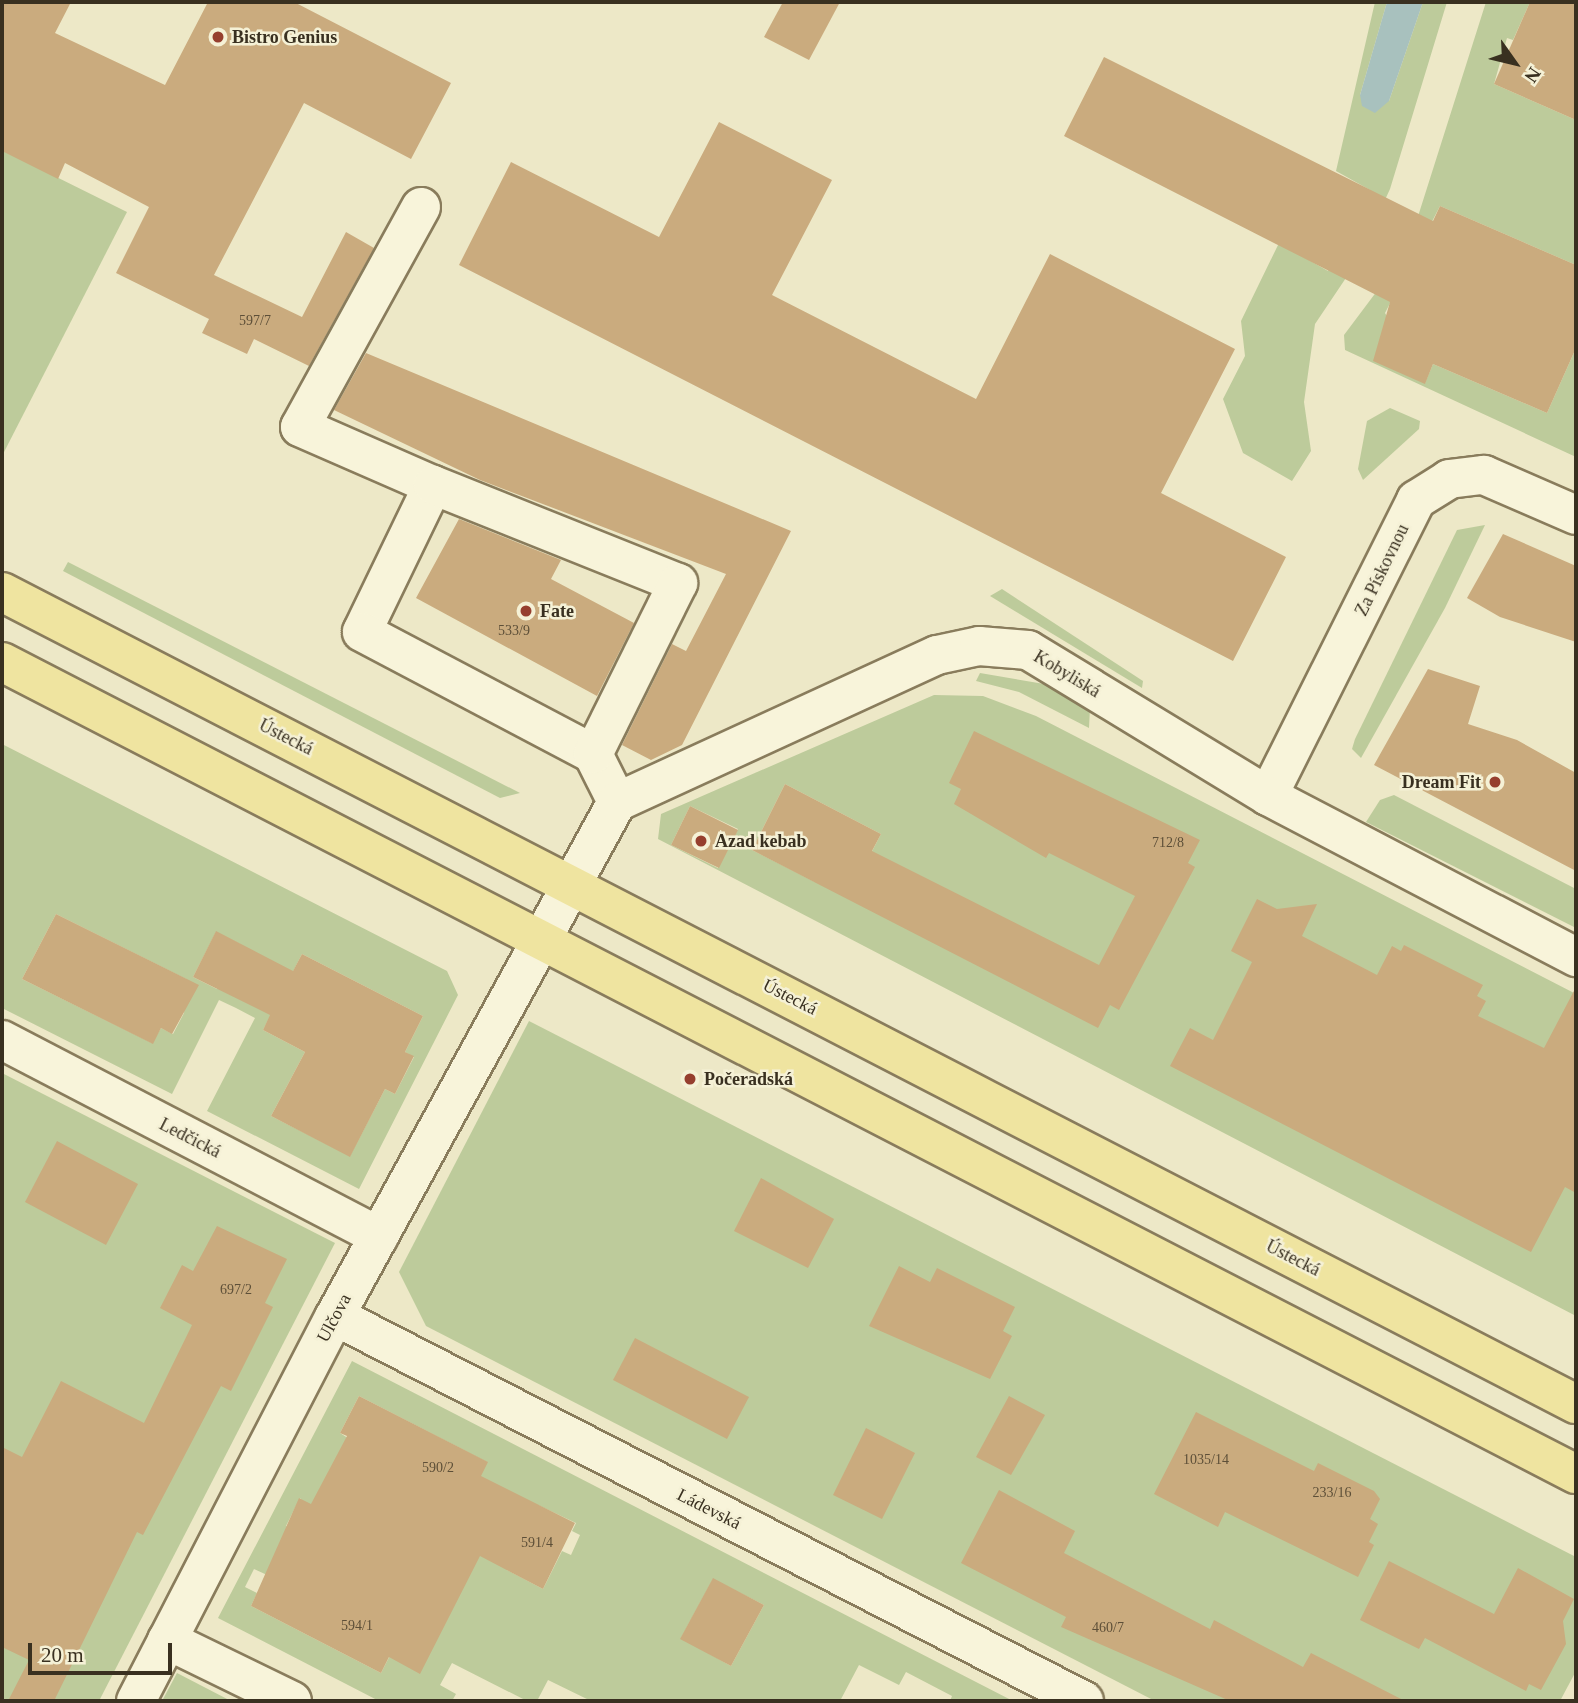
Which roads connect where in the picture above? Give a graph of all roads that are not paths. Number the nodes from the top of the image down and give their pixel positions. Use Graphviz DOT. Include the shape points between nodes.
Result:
graph roads {
  1 [pos="421,207"];
  2 [pos="433,485"];
  3 [pos="1576,515"];
  4 [pos="2,592"];
  5 [pos="2,662"];
  6 [pos="593,754"];
  7 [pos="1268,796"];
  8 [pos="617,802"];
  9 [pos="569,881"];
  10 [pos="539,938"];
  11 [pos="1576,957"];
  12 [pos="2,1040"];
  13 [pos="379,1236"];
  14 [pos="335,1316"];
  15 [pos="1576,1404"];
  16 [pos="1576,1474"];
  17 [pos="167,1640"];
  18 [pos="136,1701"];
  19 [pos="292,1701"];
  20 [pos="1084,1701"];
  1 -- 2 [label="street" via="300,427"];
  2 -- 6 [label="street" via="362,632"];
  2 -- 6 [label="street" via="678,583"];
  3 -- 7 [label="street, Za Pískovnou" via="1483,475 1449,479 1416,500"];
  4 -- 9 [label="main road, Ústecká"];
  5 -- 10 [label="main road"];
  6 -- 8 [label="street"];
  7 -- 8 [label="street, Kobyliská" via="1028,650 979,646 937,655"];
  7 -- 11 [label="street, Kobyliská"];
  8 -- 9 [label="street"];
  9 -- 10 [label="street, Ulčova"];
  9 -- 15 [label="main road, Ústecká"];
  10 -- 13 [label="street, Ulčova"];
  10 -- 16 [label="main road"];
  12 -- 13 [label="street, Ledčická"];
  13 -- 14 [label="street, Ulčova"];
  14 -- 17 [label="street, Ulčova"];
  14 -- 20 [label="street, Ládevská"];
  17 -- 18 [label="street, Ulčova"];
  17 -- 19 [label="street"];
}
